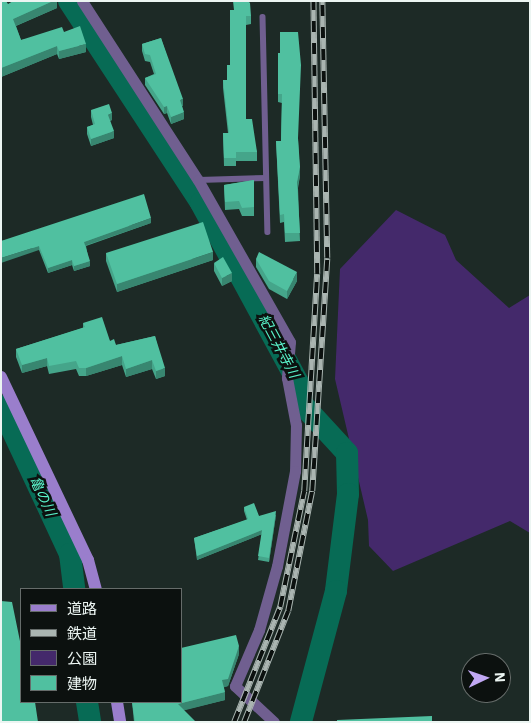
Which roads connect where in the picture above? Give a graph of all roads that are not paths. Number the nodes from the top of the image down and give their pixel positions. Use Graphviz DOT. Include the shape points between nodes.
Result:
graph roads {
  1 [pos="82,1"];
  2 [pos="264,17"];
  3 [pos="266,178"];
  4 [pos="198,180"];
  5 [pos="268,232"];
  6 [pos="1,377"];
  7 [pos="96,588"];
  8 [pos="117,703"];
  9 [pos="120,722"];
  10 [pos="274,722"];
  1 -- 4 [label="street"];
  2 -- 3 [label="lane"];
  3 -- 4 [label="lane"];
  3 -- 5 [label="lane"];
  4 -- 10 [label="street" via="290,342 288,368 296,425 296,471 260,630 235,686"];
  6 -- 7 [label="main road" via="88,560"];
  8 -- 9 [label="main road"];
}
